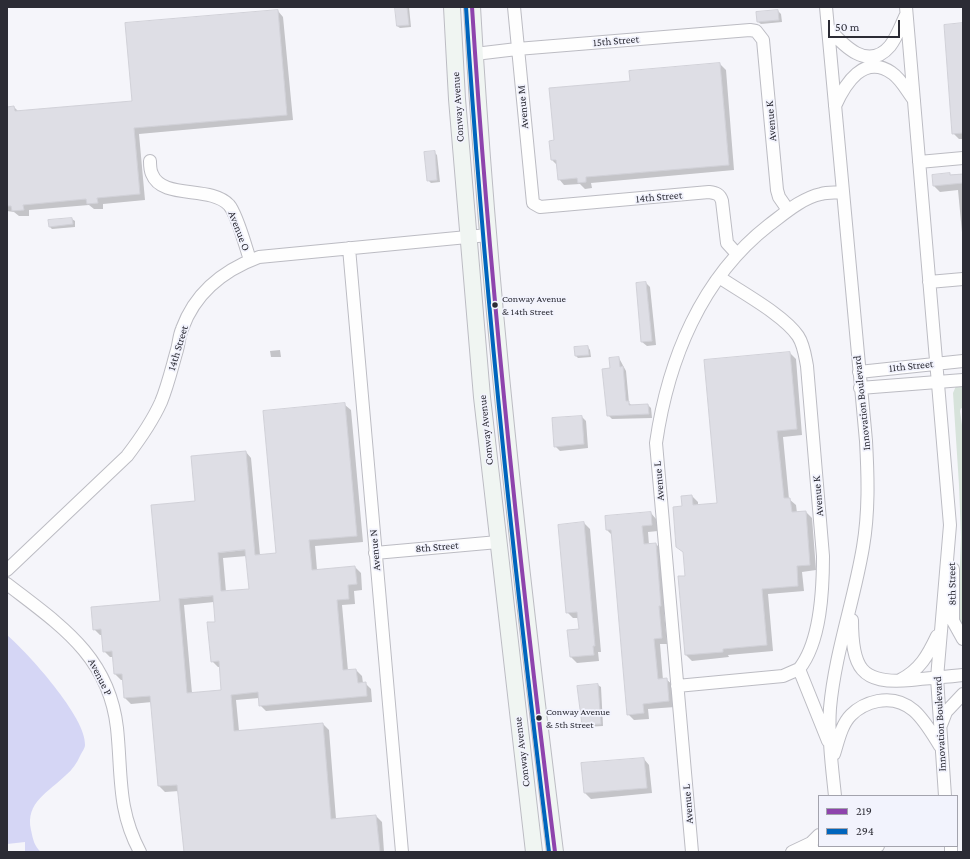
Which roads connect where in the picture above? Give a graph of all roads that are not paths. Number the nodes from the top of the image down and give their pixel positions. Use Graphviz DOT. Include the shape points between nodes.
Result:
graph roads {
  1 [pos="452,7"];
  2 [pos="472,7"];
  3 [pos="514,7"];
  4 [pos="826,7"];
  5 [pos="906,11"];
  6 [pos="828,28"];
  7 [pos="756,31"];
  8 [pos="518,49"];
  9 [pos="475,54"];
  10 [pos="914,100"];
  11 [pos="835,107"];
  12 [pos="963,158"];
  13 [pos="150,161"];
  14 [pos="919,162"];
  15 [pos="842,192"];
  16 [pos="535,205"];
  17 [pos="788,210"];
  18 [pos="488,235"];
  19 [pos="468,237"];
  20 [pos="349,248"];
  21 [pos="737,254"];
  22 [pos="250,260"];
  23 [pos="719,277"];
  24 [pos="963,279"];
  25 [pos="929,282"];
  26 [pos="963,361"];
  27 [pos="936,364"];
  28 [pos="859,372"];
  29 [pos="963,380"];
  30 [pos="937,382"];
  31 [pos="860,388"];
  32 [pos="950,525"];
  33 [pos="498,542"];
  34 [pos="376,553"];
  35 [pos="7,570"];
  36 [pos="7,584"];
  37 [pos="851,604"];
  38 [pos="941,628"];
  39 [pos="963,639"];
  40 [pos="799,669"];
  41 [pos="963,676"];
  42 [pos="937,678"];
  43 [pos="898,682"];
  44 [pos="677,686"];
  45 [pos="963,694"];
  46 [pos="940,728"];
  47 [pos="830,746"];
  48 [pos="941,749"];
  49 [pos="832,761"];
  50 [pos="834,794"];
  51 [pos="945,795"];
  52 [pos="531,824"];
  53 [pos="553,834"];
  54 [pos="818,836"];
  55 [pos="865,847"];
  56 [pos="839,849"];
  57 [pos="140,852"];
  58 [pos="402,852"];
  59 [pos="524,852"];
  60 [pos="534,852"];
  61 [pos="555,852"];
  62 [pos="563,852"];
  63 [pos="692,852"];
  64 [pos="792,852"];
  65 [pos="810,852"];
  1 -- 19 [label="street, Conway Avenue"];
  2 -- 9 [label="street, Conway Avenue"];
  3 -- 8 [label="street, Avenue M"];
  4 -- 6 [label="street, Innovation Boulevard"];
  5 -- 6 [label="street" via="890,46 869,56 853,52"];
  5 -- 10 [label="street, Innovation Boulevard"];
  6 -- 11 [label="street, Innovation Boulevard"];
  7 -- 8 [label="street, 15th Street"];
  7 -- 17 [label="street, Avenue K" via="763,40 777,190 779,198"];
  8 -- 9 [label="street, 15th Street"];
  8 -- 16 [label="street, Avenue M" via="532,200"];
  9 -- 18 [label="street, Conway Avenue"];
  10 -- 11 [label="street" via="894,74 879,67 870,67 855,73"];
  10 -- 14 [label="street, Innovation Boulevard"];
  11 -- 15 [label="street, Innovation Boulevard"];
  12 -- 14 [label="street"];
  13 -- 22 [label="street, Avenue O" via="152,173 158,183 189,193 214,195 230,206"];
  14 -- 25 [label="street, Innovation Boulevard"];
  15 -- 17 [label="street, Avenue L" via="821,194"];
  15 -- 28 [label="street, Innovation Boulevard"];
  16 -- 21 [label="street, 14th Street" via="540,207 716,193 721,196 727,243"];
  17 -- 21 [label="street, Avenue L" via="754,236"];
  18 -- 19 [label="street, 14th Street"];
  18 -- 53 [label="street, Conway Avenue" via="503,398"];
  19 -- 20 [label="street, 14th Street"];
  19 -- 33 [label="street, Conway Avenue"];
  20 -- 22 [label="street, 14th Street" via="280,254"];
  20 -- 34 [label="street, Avenue N"];
  21 -- 23 [label="street, Avenue L"];
  22 -- 35 [label="street, 14th Street" via="240,264 206,289 192,308 182,329 160,402 138,441 126,456"];
  23 -- 40 [label="street, Avenue K" via="789,325 798,337 806,358 823,578 819,613 810,653"];
  23 -- 44 [label="street, Avenue L" via="696,312 681,343 660,417 656,444"];
  24 -- 25 [label="street"];
  25 -- 27 [label="street, Innovation Boulevard"];
  26 -- 27 [label="street, 11th Street"];
  27 -- 28 [label="street, 11th Street"];
  27 -- 30 [label="street, Innovation Boulevard"];
  28 -- 31 [label="street, Innovation Boulevard"];
  29 -- 30 [label="street, 11th Street"];
  30 -- 31 [label="street, 11th Street"];
  30 -- 32 [label="street, Innovation Boulevard"];
  31 -- 37 [label="street, Innovation Boulevard" via="869,496 863,546"];
  32 -- 38 [label="street, Innovation Boulevard"];
  32 -- 39 [label="street, 8th Street" via="953,621"];
  33 -- 34 [label="street, 8th Street"];
  33 -- 52 [label="street, Conway Avenue"];
  34 -- 58 [label="street, Avenue N"];
  36 -- 57 [label="street, Avenue P" via="70,633 97,667 107,686 114,707 117,729 121,794 132,836"];
  37 -- 43 [label="street" via="852,641 858,663 866,673 877,680"];
  37 -- 47 [label="street, Innovation Boulevard" via="838,654 830,709"];
  38 -- 42 [label="street, Innovation Boulevard"];
  38 -- 43 [label="street" via="923,663 911,675"];
  40 -- 44 [label="street" via="783,676"];
  40 -- 47 [label="street"];
  41 -- 42 [label="street"];
  42 -- 43 [label="street"];
  42 -- 46 [label="street, Innovation Boulevard"];
  44 -- 63 [label="street, Avenue L"];
  45 -- 46 [label="street" via="946,712"];
  46 -- 48 [label="street, Innovation Boulevard"];
  47 -- 49 [label="street, Innovation Boulevard"];
  48 -- 49 [label="street" via="927,725 908,706 898,700 883,700 870,703 850,715"];
  48 -- 51 [label="street, Innovation Boulevard"];
  49 -- 50 [label="street, Innovation Boulevard"];
  52 -- 59 [label="street"];
  52 -- 60 [label="street, Conway Avenue"];
  53 -- 61 [label="street, Conway Avenue"];
  53 -- 62 [label="street"];
  54 -- 64 [label="street" via="811,843"];
  55 -- 56 [label="street"];
  56 -- 65 [label="street"];
}
